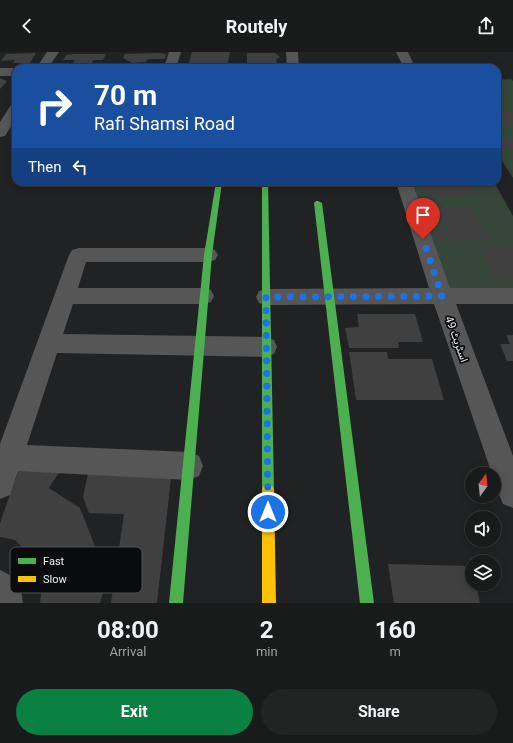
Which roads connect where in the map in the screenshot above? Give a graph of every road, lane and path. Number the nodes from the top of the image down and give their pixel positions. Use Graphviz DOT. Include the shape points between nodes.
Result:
graph roads {
  1 [pos="53,52"];
  2 [pos="174,52"];
  3 [pos="292,52"];
  4 [pos="402,52"];
  5 [pos="407,63"];
  6 [pos="45,64"];
  7 [pos="171,64"];
  8 [pos="293,64"];
  9 [pos="0,72"];
  10 [pos="12,72"];
  11 [pos="12,114"];
  12 [pos="0,133"];
  13 [pos="218,186"];
  14 [pos="265,186"];
  15 [pos="405,186"];
  16 [pos="318,203"];
  17 [pos="208,255"];
  18 [pos="64,296"];
  19 [pos="204,296"];
  20 [pos="330,296"];
  21 [pos="442,296"];
  22 [pos="513,296"];
  23 [pos="266,297"];
  24 [pos="48,343"];
  25 [pos="200,346"];
  26 [pos="266,346"];
  27 [pos="5,458"];
  28 [pos="189,466"];
  29 [pos="0,485"];
  30 [pos="513,494"];
  31 [pos="0,586"];
  32 [pos="7,603"];
  33 [pos="176,603"];
  34 [pos="269,603"];
  35 [pos="367,603"];
  1 -- 6 [label="street"];
  2 -- 7 [label="street"];
  3 -- 8 [label="street"];
  4 -- 5 [label="street"];
  9 -- 10 [label="street"];
  11 -- 12 [label="street"];
  13 -- 17 [label="street"];
  14 -- 23 [label="street"];
  15 -- 21 [label="street, اسٹریٹ 49"];
  16 -- 20 [label="street"];
  17 -- 18 [label="street" via="79,255"];
  17 -- 19 [label="street"];
  18 -- 19 [label="street"];
  18 -- 24 [label="street"];
  19 -- 25 [label="street"];
  20 -- 21 [label="street"];
  20 -- 23 [label="street"];
  20 -- 35 [label="street"];
  21 -- 22 [label="street"];
  21 -- 30 [label="street, اسٹریٹ 49"];
  23 -- 26 [label="street"];
  24 -- 25 [label="street"];
  24 -- 27 [label="street"];
  25 -- 26 [label="street"];
  25 -- 28 [label="street"];
  26 -- 34 [label="street"];
  27 -- 28 [label="street"];
  27 -- 29 [label="street"];
  28 -- 33 [label="street"];
  31 -- 32 [label="street" via="6,594"];
}
